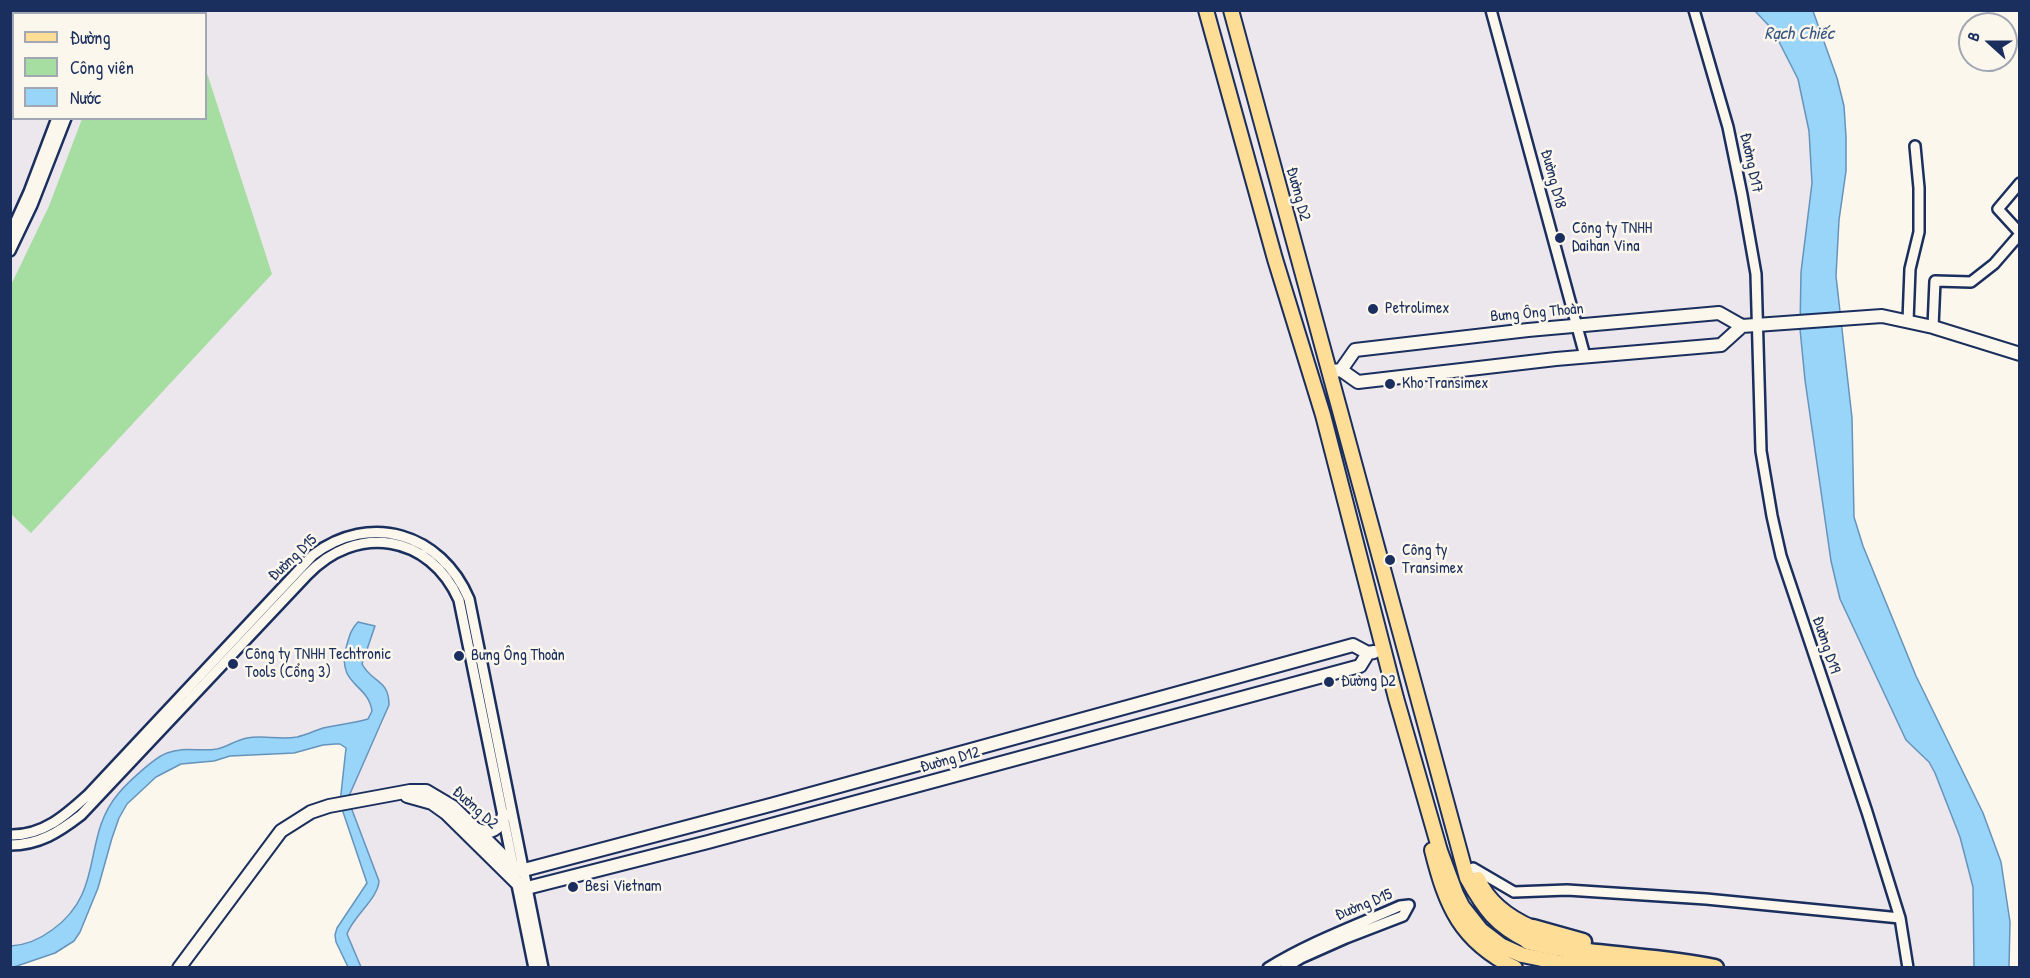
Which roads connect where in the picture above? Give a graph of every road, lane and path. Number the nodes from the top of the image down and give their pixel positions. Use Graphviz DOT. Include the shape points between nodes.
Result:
graph roads {
  1 [pos="1206,10"];
  2 [pos="1231,10"];
  3 [pos="1491,10"];
  4 [pos="1694,10"];
  5 [pos="56,120"];
  6 [pos="65,120"];
  7 [pos="1915,146"];
  8 [pos="2019,183"];
  9 [pos="10,234"];
  10 [pos="2019,234"];
  11 [pos="10,251"];
  12 [pos="1908,321"];
  13 [pos="1757,325"];
  14 [pos="1577,326"];
  15 [pos="1742,326"];
  16 [pos="1933,327"];
  17 [pos="2019,354"];
  18 [pos="1585,356"];
  19 [pos="1335,371"];
  20 [pos="1312,377"];
  21 [pos="245,635"];
  22 [pos="1405,644"];
  23 [pos="1383,649"];
  24 [pos="1368,653"];
  25 [pos="1389,670"];
  26 [pos="1419,694"];
  27 [pos="397,794"];
  28 [pos="774,804"];
  29 [pos="504,814"];
  30 [pos="778,823"];
  31 [pos="473,827"];
  32 [pos="10,835"];
  33 [pos="10,845"];
  34 [pos="1473,868"];
  35 [pos="519,869"];
  36 [pos="523,886"];
  37 [pos="1900,918"];
  38 [pos="1530,935"];
  39 [pos="1566,964"];
  40 [pos="1624,964"];
  41 [pos="179,968"];
  42 [pos="534,968"];
  43 [pos="543,968"];
  44 [pos="1269,968"];
  45 [pos="1284,968"];
  46 [pos="1515,968"];
  47 [pos="1714,968"];
  48 [pos="1908,968"];
  1 -- 20 [label="main road" via="1281,277 1279,287 1287,315 1294,320"];
  2 -- 19 [label="main road, Đường D2"];
  3 -- 14 [label="street, Đường D18"];
  4 -- 13 [label="street, Đường D17" via="1728,127 1742,195 1756,274"];
  5 -- 9 [label="street"];
  6 -- 11 [label="street"];
  7 -- 12 [label="street" via="1919,232 1910,269"];
  8 -- 10 [label="street" via="1998,208"];
  10 -- 16 [label="street" via="1994,264 1971,282 1935,281"];
  12 -- 13 [label="street, Bưng Ông Thoàn" via="1882,316"];
  12 -- 16 [label="street, Bưng Ông Thoàn"];
  13 -- 15 [label="street, Bưng Ông Thoàn"];
  13 -- 37 [label="street, Đường D19" via="1761,451 1781,556"];
  14 -- 15 [label="street, Bưng Ông Thoàn" via="1719,313"];
  14 -- 18 [label="street, Đường D18"];
  14 -- 19 [label="street, Bưng Ông Thoàn" via="1355,350"];
  15 -- 18 [label="street" via="1721,345"];
  16 -- 17 [label="street, Bưng Ông Thoàn"];
  18 -- 19 [label="street" via="1358,382"];
  19 -- 20 [label="main road"];
  19 -- 22 [label="main road, Đường D2"];
  20 -- 23 [label="main road"];
  21 -- 29 [label="street, Đường D15" via="315,566 335,552 356,544 378,542 409,548 426,557 448,579 463,612"];
  21 -- 32 [label="street, Đường D15" via="79,803 41,830"];
  21 -- 33 [label="street, Đường D15" via="81,814 42,841"];
  21 -- 35 [label="street, Đường D15" via="304,563 341,538 373,532 393,534 423,544 440,556 469,599"];
  22 -- 23 [label="main road"];
  22 -- 26 [label="main road, Đường D2"];
  23 -- 24 [label="street, Đường D12"];
  23 -- 25 [label="main road"];
  24 -- 28 [label="street, Đường D12" via="1353,645"];
  24 -- 30 [label="street, Đường D12" via="1360,666"];
  25 -- 39 [label="main road" via="1440,851 1462,906 1481,930 1502,946 1522,955"];
  25 -- 46 [label="main road" via="1389,690 1442,888 1471,937 1492,956"];
  26 -- 34 [label="main road, Đường D2"];
  26 -- 38 [label="main road, Đường D2" via="1467,878 1496,921 1510,933"];
  27 -- 31 [label="street, Đường D2" via="419,790 434,794"];
  27 -- 36 [label="street, Đường D2" via="438,807"];
  27 -- 41 [label="street, Đường D2" via="329,806 281,831"];
  28 -- 30 [label="street"];
  28 -- 35 [label="street, Đường D12"];
  29 -- 31 [label="street" via="493,831"];
  29 -- 35 [label="street, Đường D15"];
  30 -- 36 [label="street, Đường D12"];
  31 -- 35 [label="street, Đường D2"];
  34 -- 37 [label="street" via="1514,892 1567,890 1706,899"];
  34 -- 38 [label="main road, Đường D2" via="1482,889"];
  35 -- 36 [label="street, Đường D15"];
  36 -- 42 [label="street, Đường D15"];
  36 -- 43 [label="street, Đường D15"];
  37 -- 48 [label="street, Đường D19"];
  38 -- 40 [label="highway" via="1550,947"];
  39 -- 40 [label="highway"];
  40 -- 47 [label="highway" via="1687,962"];
  44 -- 45 [label="street, Đường D15" via="1342,929 1409,905 1403,916"];
}
